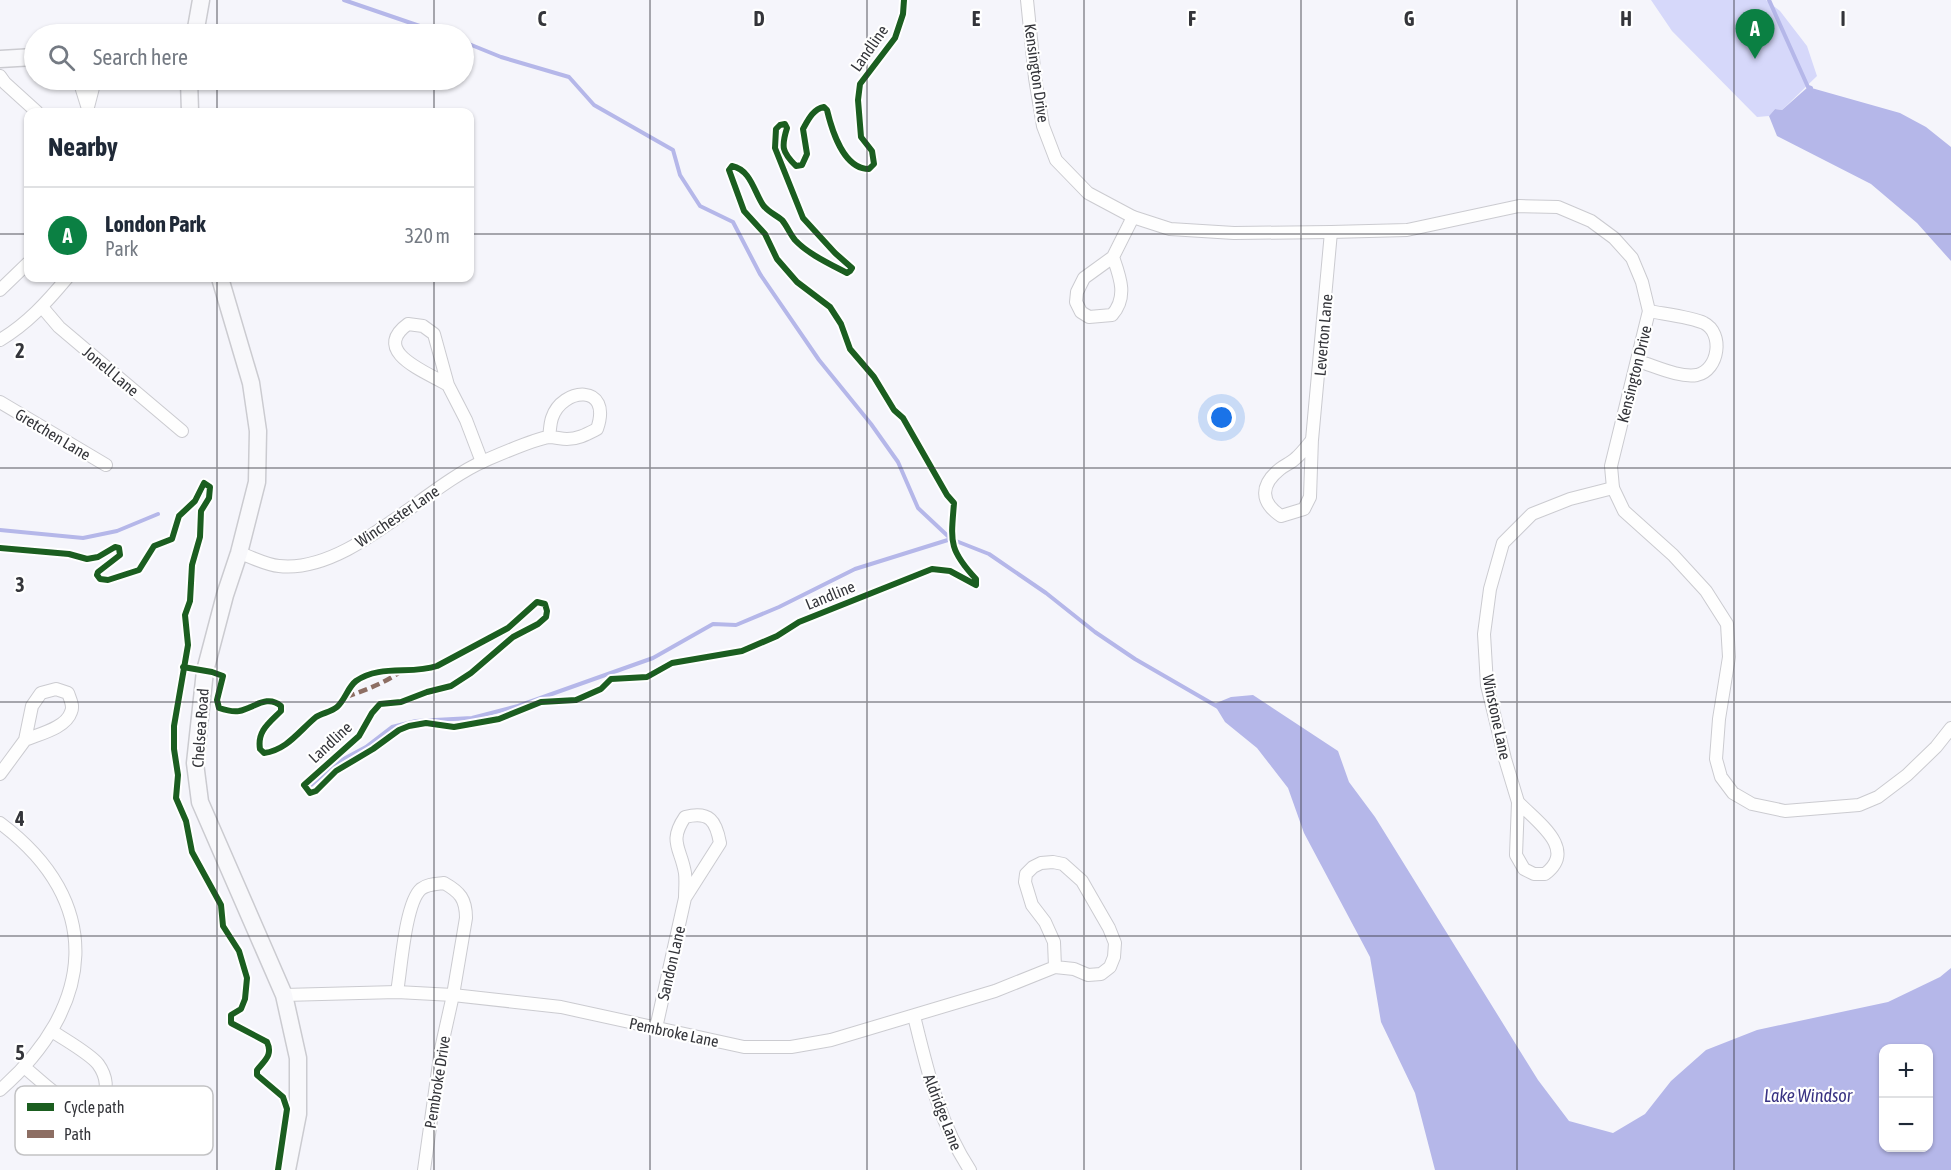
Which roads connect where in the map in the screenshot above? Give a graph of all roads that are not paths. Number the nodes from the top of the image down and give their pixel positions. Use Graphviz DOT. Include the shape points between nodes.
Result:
graph roads {
  1 [pos="201,0"];
  2 [pos="1027,0"];
  3 [pos="197,24"];
  4 [pos="24,58"];
  5 [pos="0,59"];
  6 [pos="0,76"];
  7 [pos="82,90"];
  8 [pos="93,90"];
  9 [pos="189,90"];
  10 [pos="33,108"];
  11 [pos="87,108"];
  12 [pos="88,108"];
  13 [pos="190,108"];
  14 [pos="1133,217"];
  15 [pos="1331,232"];
  16 [pos="1113,257"];
  17 [pos="24,267"];
  18 [pos="64,282"];
  19 [pos="221,282"];
  20 [pos="0,290"];
  21 [pos="42,307"];
  22 [pos="1649,311"];
  23 [pos="0,340"];
  24 [pos="1638,361"];
  25 [pos="448,385"];
  26 [pos="0,402"];
  27 [pos="182,431"];
  28 [pos="549,437"];
  29 [pos="1312,438"];
  30 [pos="482,462"];
  31 [pos="106,465"];
  32 [pos="1613,488"];
  33 [pos="239,553"];
  34 [pos="1951,729"];
  35 [pos="25,740"];
  36 [pos="0,774"];
  37 [pos="1518,802"];
  38 [pos="0,823"];
  39 [pos="685,898"];
  40 [pos="1055,968"];
  41 [pos="398,992"];
  42 [pos="284,995"];
  43 [pos="453,995"];
  44 [pos="914,1016"];
  45 [pos="656,1028"];
  46 [pos="52,1031"];
  47 [pos="24,1067"];
  48 [pos="48,1086"];
  49 [pos="106,1086"];
  50 [pos="0,1089"];
  51 [pos="287,1170"];
  52 [pos="424,1170"];
  53 [pos="970,1170"];
  1 -- 3 [label="street"];
  2 -- 14 [label="street, Kensington Drive" via="1043,126 1056,160 1088,193"];
  4 -- 5 [label="street"];
  6 -- 10 [label="street"];
  7 -- 11 [label="street"];
  8 -- 12 [label="street"];
  9 -- 13 [label="street"];
  14 -- 15 [label="street, Kensington Drive" via="1170,229"];
  14 -- 16 [label="street"];
  15 -- 22 [label="street, Kensington Drive" via="1407,230 1519,206 1558,207 1591,221 1632,258"];
  15 -- 29 [label="street, Leverton Lane"];
  16 -- 16 [label="street" via="1084,278 1077,292 1076,302 1089,316 1112,315 1118,308 1122,284"];
  17 -- 20 [label="street"];
  18 -- 21 [label="street"];
  19 -- 33 [label="street, Chelsea Road" via="251,384 258,431 257,482"];
  21 -- 23 [label="street"];
  21 -- 27 [label="street, Jonell Lane" via="59,327"];
  22 -- 24 [label="street, Kensington Drive"];
  22 -- 24 [label="street" via="1704,323 1717,342 1716,356 1708,369 1686,375"];
  24 -- 32 [label="street, Kensington Drive" via="1611,466"];
  25 -- 25 [label="street" via="434,334 423,326 408,324 399,331 398,354"];
  25 -- 30 [label="street"];
  26 -- 31 [label="street, Gretchen Lane"];
  28 -- 28 [label="street, Winchester Lane" via="583,437 597,429 602,410 598,401 587,394 563,402 552,417"];
  28 -- 30 [label="street, Winchester Lane"];
  29 -- 29 [label="street, Leverton Lane" via="1296,459 1268,481 1264,494 1270,508 1281,516 1304,509 1310,497"];
  30 -- 33 [label="street, Winchester Lane" via="339,554 299,567 277,566"];
  32 -- 34 [label="street, Kensington Drive" via="1624,511 1706,591 1727,624 1729,657 1716,759 1732,794 1752,804 1785,811 1859,805 1878,797 1907,775"];
  32 -- 37 [label="street, Winstone Lane" via="1532,514 1503,543 1490,589 1484,634 1487,685"];
  33 -- 42 [label="street, Chelsea Road" via="205,671 195,763 200,802"];
  35 -- 35 [label="street" via="64,721 71,712 68,693 56,689 41,693 32,706"];
  35 -- 36 [label="street"];
  37 -- 37 [label="street, Winstone Lane" via="1516,855 1524,869 1545,874 1559,856 1556,841"];
  38 -- 46 [label="street" via="23,840 43,863 60,889 74,928 74,967 66,1005"];
  39 -- 39 [label="street, Sandon Lane" via="720,843 717,826 707,816 685,817 677,828"];
  39 -- 45 [label="street, Sandon Lane"];
  40 -- 40 [label="street" via="1054,942 1032,905 1025,882 1033,867 1053,862 1064,864 1082,881 1115,942 1110,967 1101,974"];
  40 -- 44 [label="street, Pembroke Lane"];
  41 -- 42 [label="street, Pembroke Lane"];
  41 -- 43 [label="street, Pembroke Lane"];
  41 -- 43 [label="street, Pembroke Drive" via="409,912 420,890 444,883 462,895 466,907"];
  42 -- 51 [label="street, Chelsea Road" via="298,1058 298,1114"];
  43 -- 45 [label="street, Pembroke Lane" via="561,1007"];
  43 -- 52 [label="street, Pembroke Drive" via="441,1049"];
  44 -- 45 [label="street, Pembroke Lane" via="791,1047 744,1047"];
  44 -- 53 [label="street, Aldridge Lane" via="930,1085"];
  46 -- 47 [label="street"];
  46 -- 49 [label="street" via="96,1062"];
  47 -- 48 [label="street"];
  47 -- 50 [label="street"];
}
